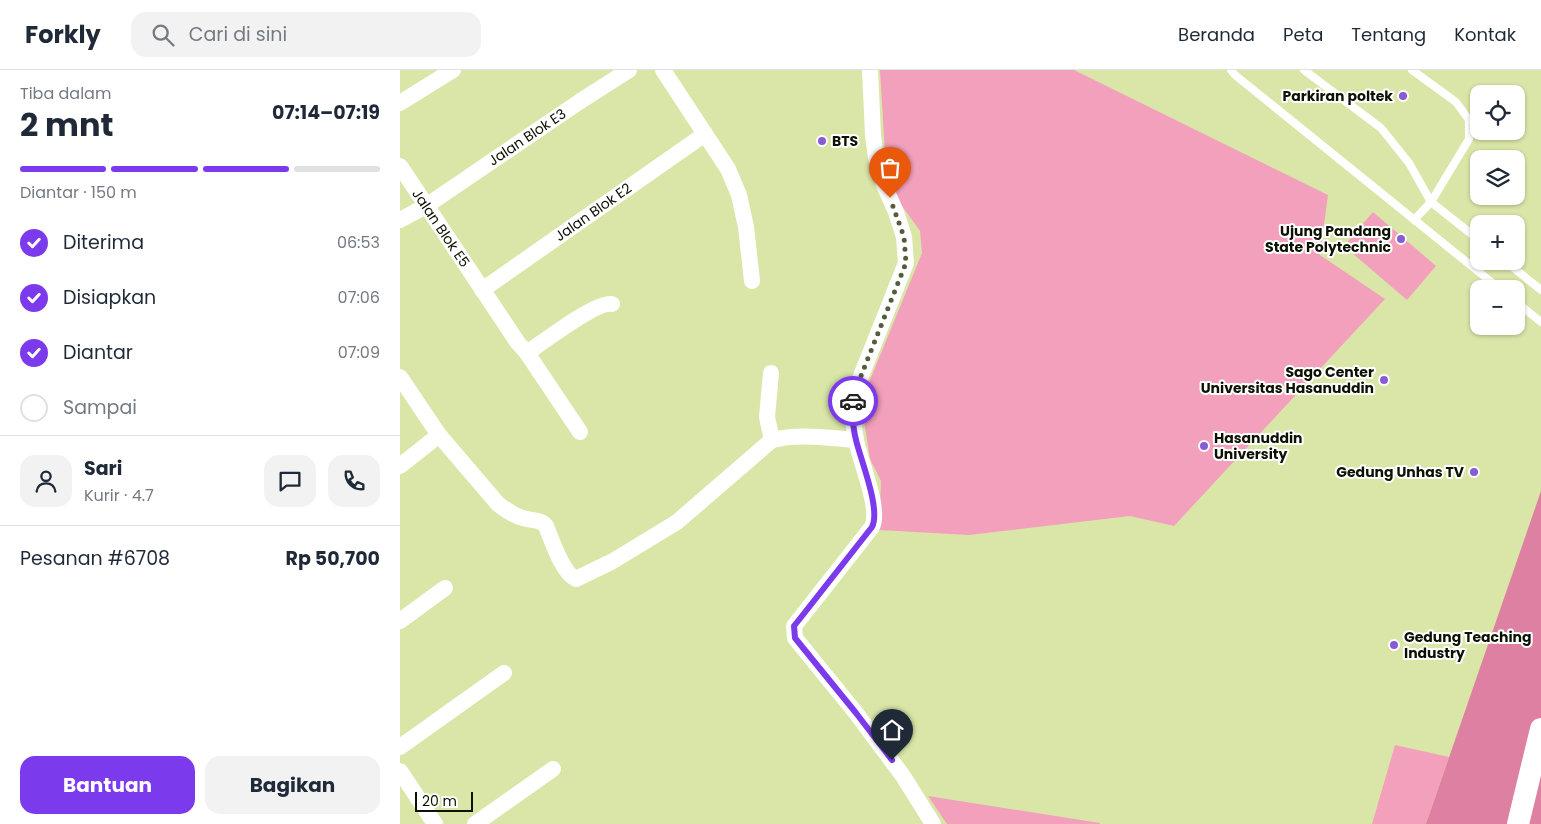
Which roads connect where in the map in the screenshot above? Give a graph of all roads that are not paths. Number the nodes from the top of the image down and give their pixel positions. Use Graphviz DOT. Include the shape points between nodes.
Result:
graph roads {
  1 [pos="629,70"];
  2 [pos="663,70"];
  3 [pos="870,70"];
  4 [pos="1231,70"];
  5 [pos="1304,70"];
  6 [pos="1412,70"];
  7 [pos="443,73"];
  8 [pos="400,103"];
  9 [pos="705,134"];
  10 [pos="400,166"];
  11 [pos="1431,202"];
  12 [pos="426,206"];
  13 [pos="400,220"];
  14 [pos="1414,220"];
  15 [pos="1470,233"];
  16 [pos="1516,270"];
  17 [pos="1489,280"];
  18 [pos="752,281"];
  19 [pos="482,290"];
  20 [pos="1541,290"];
  21 [pos="612,304"];
  22 [pos="1525,309"];
  23 [pos="1541,322"];
  24 [pos="527,353"];
  25 [pos="771,373"];
  26 [pos="400,377"];
  27 [pos="580,432"];
  28 [pos="439,435"];
  29 [pos="772,440"];
  30 [pos="856,440"];
  31 [pos="400,466"];
  32 [pos="445,588"];
  33 [pos="400,621"];
  34 [pos="504,673"];
  35 [pos="1541,728"];
  36 [pos="400,747"];
  37 [pos="554,769"];
  38 [pos="400,771"];
  39 [pos="435,824"];
  40 [pos="475,824"];
  41 [pos="933,824"];
  42 [pos="1518,824"];
  1 -- 12 [label="street, Jalan Blok E3"];
  2 -- 9 [label="street"];
  3 -- 30 [label="street" via="876,158 904,237 906,263 853,396"];
  4 -- 14 [label="lane"];
  5 -- 11 [label="lane" via="1382,128 1409,163"];
  6 -- 11 [label="lane" via="1456,102 1469,120 1469,139"];
  7 -- 8 [label="street"];
  9 -- 18 [label="street" via="728,168 740,196"];
  9 -- 19 [label="street, Jalan Blok E2"];
  10 -- 12 [label="street, Jalan Blok E5"];
  11 -- 14 [label="lane"];
  11 -- 15 [label="lane"];
  12 -- 13 [label="street, Jalan Blok E3"];
  12 -- 19 [label="street, Jalan Blok E5"];
  14 -- 17 [label="lane"];
  16 -- 20 [label="lane"];
  19 -- 24 [label="street, Jalan Blok E5"];
  21 -- 24 [label="street" via="597,308 567,325"];
  22 -- 23 [label="lane"];
  24 -- 27 [label="street, Jalan Blok E5"];
  25 -- 29 [label="street" via="767,417"];
  26 -- 28 [label="street"];
  28 -- 29 [label="street" via="498,504 509,513 544,523 566,570 576,579 613,561 677,522"];
  28 -- 31 [label="street"];
  29 -- 30 [label="street" via="798,436"];
  30 -- 41 [label="street" via="875,521 794,626 795,638 892,760"];
  32 -- 33 [label="street"];
  34 -- 36 [label="street"];
  35 -- 42 [label="street"];
  37 -- 40 [label="street"];
  38 -- 39 [label="street"];
}
